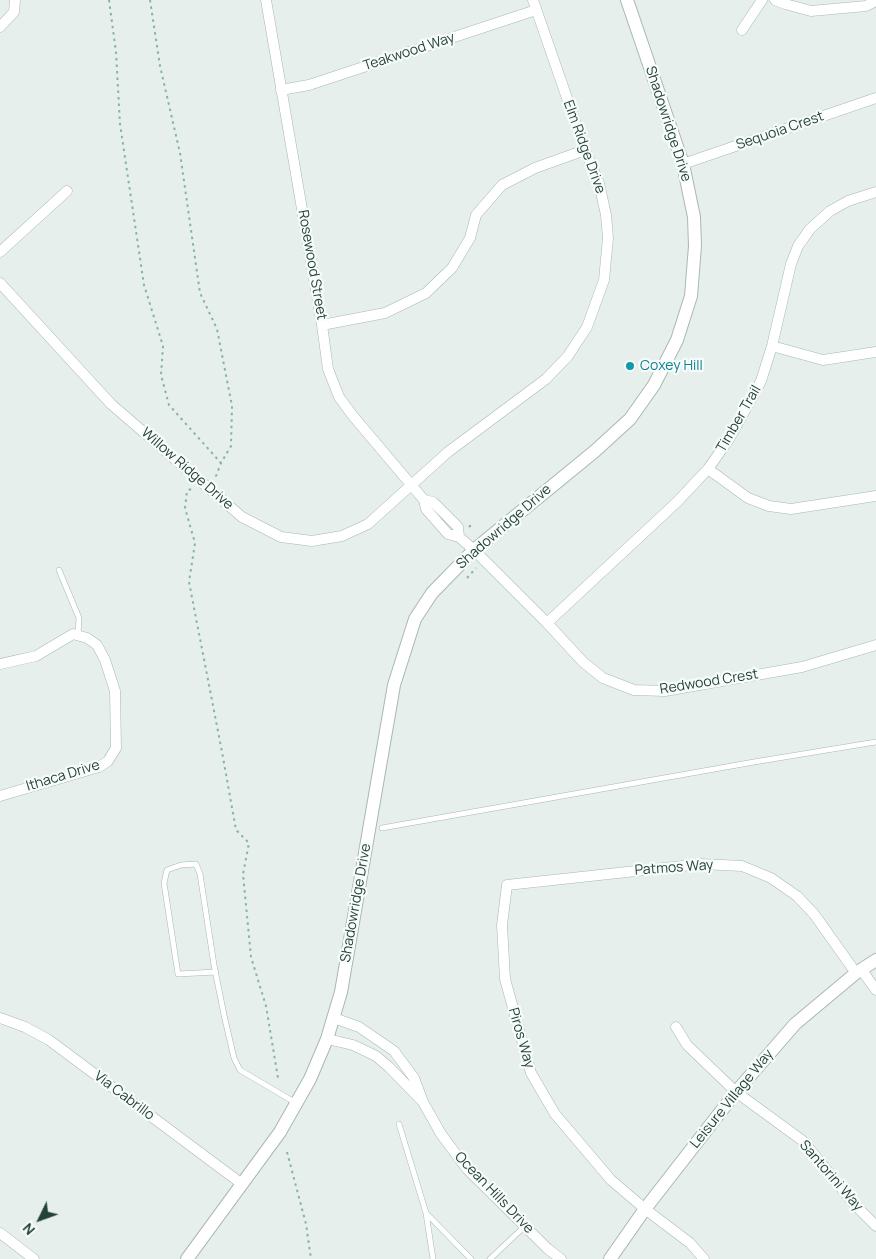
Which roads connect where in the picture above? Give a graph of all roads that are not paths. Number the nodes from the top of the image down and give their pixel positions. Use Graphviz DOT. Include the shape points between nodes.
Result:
graph roads {
  1 [pos="15,0"];
  2 [pos="266,0"];
  3 [pos="627,0"];
  4 [pos="762,0"];
  5 [pos="775,0"];
  6 [pos="876,1"];
  7 [pos="535,5"];
  8 [pos="0,27"];
  9 [pos="742,30"];
  10 [pos="281,90"];
  11 [pos="876,98"];
  12 [pos="585,150"];
  13 [pos="684,164"];
  14 [pos="67,191"];
  15 [pos="876,192"];
  16 [pos="0,252"];
  17 [pos="0,282"];
  18 [pos="322,325"];
  19 [pos="772,346"];
  20 [pos="876,352"];
  21 [pos="708,469"];
  22 [pos="412,485"];
  23 [pos="876,496"];
  24 [pos="474,550"];
  25 [pos="59,570"];
  26 [pos="547,623"];
  27 [pos="78,635"];
  28 [pos="876,645"];
  29 [pos="0,664"];
  30 [pos="876,742"];
  31 [pos="0,796"];
  32 [pos="382,828"];
  33 [pos="506,885"];
  34 [pos="876,960"];
  35 [pos="858,971"];
  36 [pos="216,972"];
  37 [pos="876,990"];
  38 [pos="0,1018"];
  39 [pos="334,1018"];
  40 [pos="676,1027"];
  41 [pos="327,1039"];
  42 [pos="394,1051"];
  43 [pos="386,1064"];
  44 [pos="736,1092"];
  45 [pos="423,1102"];
  46 [pos="296,1104"];
  47 [pos="399,1124"];
  48 [pos="242,1184"];
  49 [pos="645,1209"];
  50 [pos="426,1213"];
  51 [pos="525,1226"];
  52 [pos="876,1226"];
  53 [pos="0,1233"];
  54 [pos="34,1259"];
  55 [pos="187,1259"];
  56 [pos="433,1259"];
  57 [pos="471,1259"];
  58 [pos="490,1259"];
  59 [pos="561,1259"];
  60 [pos="610,1259"];
  61 [pos="704,1259"];
  1 -- 8 [label="street" via="14,12"];
  2 -- 10 [label="street, Rosewood Street"];
  3 -- 13 [label="street, Shadowridge Drive"];
  4 -- 9 [label="street"];
  5 -- 6 [label="street" via="811,10 866,6"];
  7 -- 10 [label="street, Teakwood Way" via="309,85"];
  7 -- 12 [label="street, Elm Ridge Drive"];
  10 -- 18 [label="street, Rosewood Street"];
  11 -- 13 [label="street, Sequoia Crest"];
  12 -- 18 [label="street" via="535,168 502,185 476,215 470,238 452,268 426,293 385,313"];
  12 -- 22 [label="street, Elm Ridge Drive" via="599,183 608,238 604,280 586,327 568,356 546,379 448,452"];
  13 -- 24 [label="street, Shadowridge Drive" via="694,217 691,296 677,340 654,385 630,419"];
  14 -- 16 [label="street"];
  15 -- 19 [label="street, Timber Trail" via="830,211 802,240 791,264"];
  17 -- 22 [label="street, Willow Ridge Drive" via="111,404 242,517 281,537 312,541 342,536 368,524"];
  18 -- 22 [label="street, Rosewood Street" via="328,369 339,398"];
  19 -- 20 [label="street" via="823,360"];
  19 -- 21 [label="street, Timber Trail" via="761,381 729,439"];
  21 -- 23 [label="street" via="748,498 769,506 791,509"];
  21 -- 26 [label="street, Timber Trail"];
  22 -- 24 [label="street, Rosewood Street" via="424,500 433,502 458,527 459,537"];
  24 -- 26 [label="street, Redwood Crest"];
  24 -- 39 [label="street, Shadowridge Drive" via="432,593 415,619 394,685"];
  25 -- 27 [label="lane" via="79,618"];
  26 -- 28 [label="street, Redwood Crest" via="583,662 603,678 634,690 665,691 802,667"];
  27 -- 29 [label="street" via="73,634 36,656"];
  27 -- 31 [label="street, Ithaca Drive" via="97,645 105,660 115,690 116,748 108,761 99,766"];
  30 -- 32 [label="lane"];
  33 -- 35 [label="street, Patmos Way" via="701,864 742,866 771,878 797,896"];
  33 -- 49 [label="street, Piros Way" via="502,925 505,979 531,1073 555,1114 611,1180"];
  34 -- 35 [label="street, Leisure Village Way"];
  35 -- 37 [label="street, Patmos Way"];
  35 -- 44 [label="street, Leisure Village Way" via="795,1024"];
  36 -- 36 [label="lane" via="196,864 167,870 164,884 178,974"];
  36 -- 46 [label="lane" via="234,1058 240,1070"];
  38 -- 48 [label="street, Via Cabrillo" via="49,1040"];
  39 -- 41 [label="street, Shadowridge Drive"];
  39 -- 42 [label="street, Ocean Hills Drive" via="359,1027"];
  40 -- 44 [label="street, Santorini Way" via="687,1045"];
  41 -- 43 [label="street" via="353,1045"];
  41 -- 46 [label="street, Shadowridge Drive"];
  42 -- 43 [label="street"];
  42 -- 45 [label="street, Ocean Hills Drive" via="414,1078"];
  43 -- 45 [label="street"];
  44 -- 49 [label="street, Leisure Village Way"];
  44 -- 52 [label="street, Santorini Way" via="803,1142"];
  45 -- 51 [label="street, Ocean Hills Drive" via="441,1134 467,1169"];
  46 -- 48 [label="street, Shadowridge Drive"];
  47 -- 50 [label="lane"];
  48 -- 55 [label="street, Shadowridge Drive"];
  49 -- 60 [label="street, Leisure Village Way"];
  49 -- 61 [label="street, Piros Way" via="690,1243"];
  50 -- 56 [label="lane"];
  50 -- 57 [label="lane"];
  51 -- 58 [label="lane"];
  51 -- 59 [label="street, Ocean Hills Drive"];
  53 -- 54 [label="street"];
}
